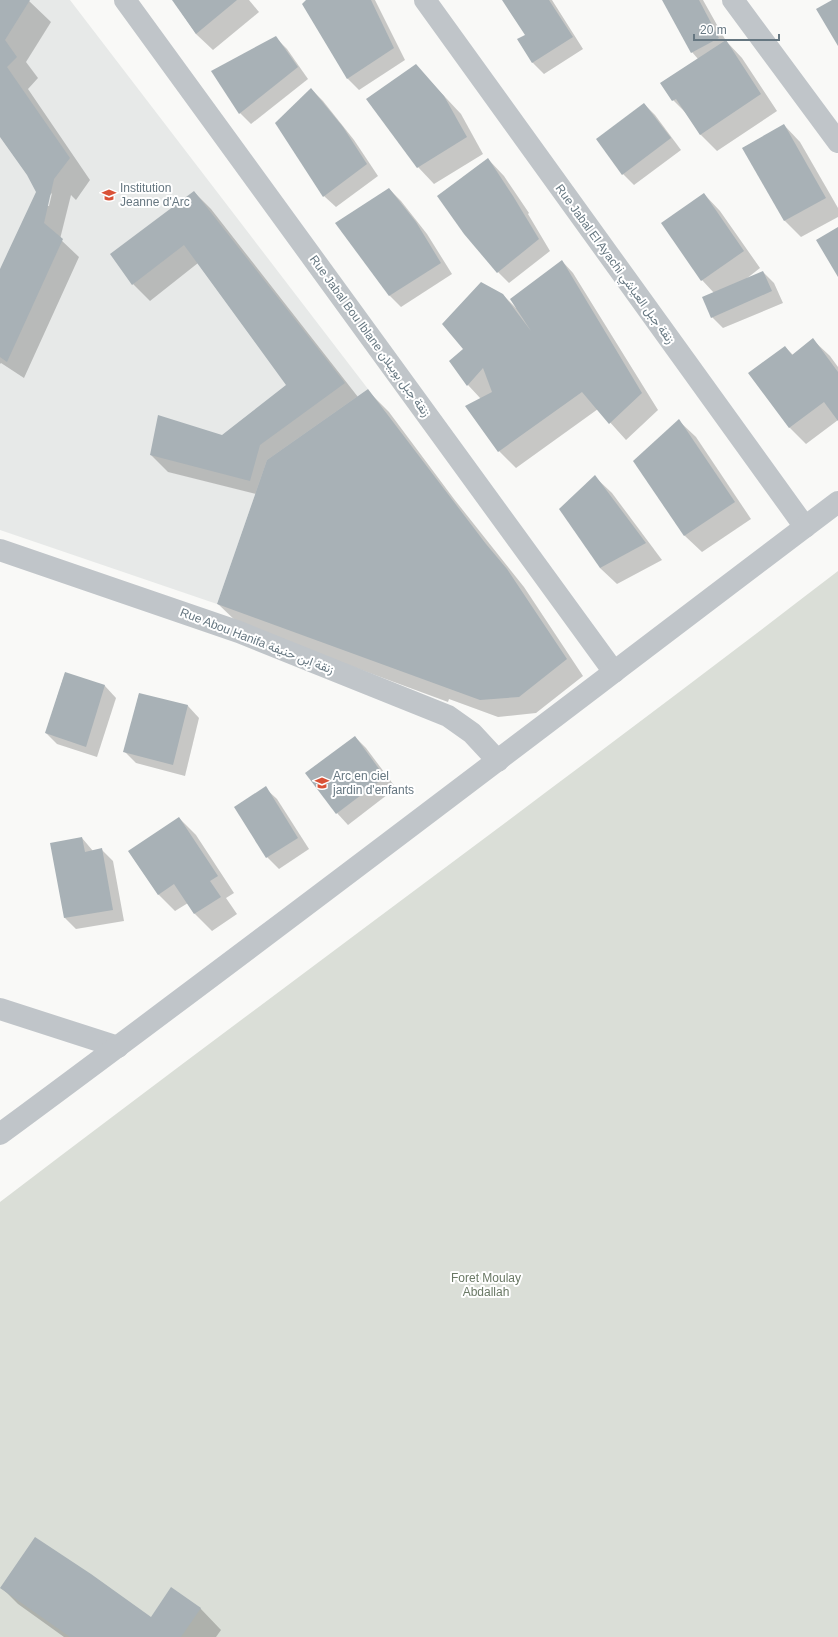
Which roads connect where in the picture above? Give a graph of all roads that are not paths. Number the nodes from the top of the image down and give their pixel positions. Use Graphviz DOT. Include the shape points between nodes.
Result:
graph roads {
  1 [pos="125,0"];
  2 [pos="425,0"];
  3 [pos="733,0"];
  4 [pos="838,142"];
  5 [pos="838,502"];
  6 [pos="805,527"];
  7 [pos="0,550"];
  8 [pos="614,672"];
  9 [pos="498,761"];
  10 [pos="0,1010"];
  11 [pos="118,1047"];
  12 [pos="0,1134"];
  1 -- 8 [label="street, Rue Jabal Bou Iblane زنقة جبل بويبلان"];
  2 -- 6 [label="street, Rue Jabal El Ayachi زنقة جبل العياشي"];
  3 -- 4 [label="street"];
  5 -- 6 [label="street"];
  6 -- 8 [label="street"];
  7 -- 9 [label="street, Rue Abou Hanifa زنقة اٍبن حنيفة" via="239,632 448,716 472,733"];
  8 -- 9 [label="street"];
  9 -- 11 [label="street"];
  10 -- 11 [label="street"];
  11 -- 12 [label="street"];
}
